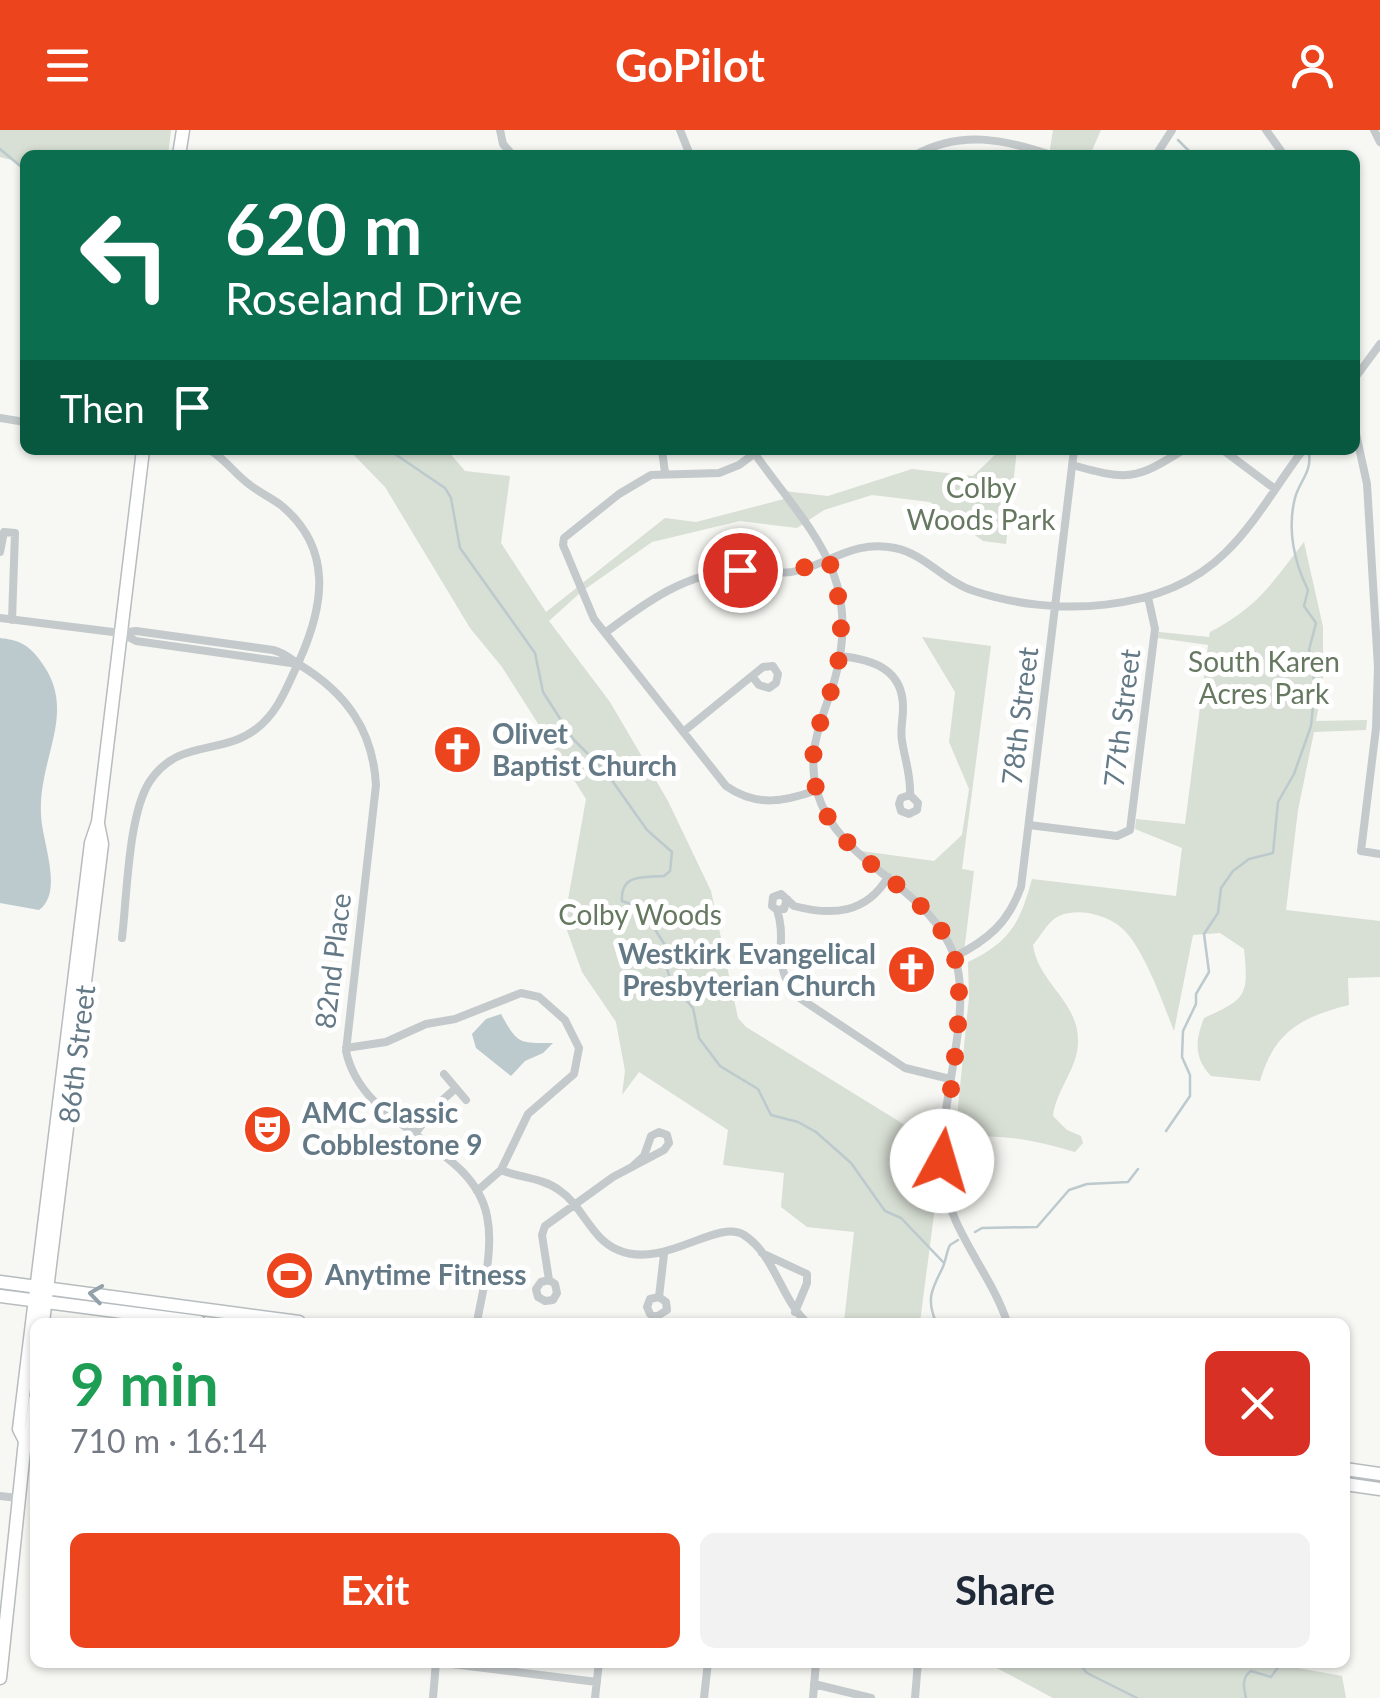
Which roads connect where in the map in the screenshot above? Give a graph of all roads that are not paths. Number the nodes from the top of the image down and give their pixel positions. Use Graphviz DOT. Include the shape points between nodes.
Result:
graph roads {
  1 [pos="1374,130"];
  2 [pos="1380,142"];
  3 [pos="926,150"];
  4 [pos="1035,150"];
  5 [pos="1380,344"];
  6 [pos="1360,371"];
  7 [pos="1360,450"];
  8 [pos="142,455"];
  9 [pos="216,455"];
  10 [pos="663,455"];
  11 [pos="748,455"];
  12 [pos="758,455"];
  13 [pos="1073,455"];
  14 [pos="1173,455"];
  15 [pos="1230,455"];
  16 [pos="1298,455"];
  17 [pos="1072,465"];
  18 [pos="665,473"];
  19 [pos="1274,489"];
  20 [pos="0,552"];
  21 [pos="828,558"];
  22 [pos="1376,559"];
  23 [pos="1148,597"];
  24 [pos="1056,604"];
  25 [pos="0,618"];
  26 [pos="12,620"];
  27 [pos="605,633"];
  28 [pos="121,634"];
  29 [pos="839,656"];
  30 [pos="298,664"];
  31 [pos="752,676"];
  32 [pos="1378,728"];
  33 [pos="683,732"];
  34 [pos="817,790"];
  35 [pos="910,795"];
  36 [pos="1029,825"];
  37 [pos="1380,854"];
  38 [pos="888,877"];
  39 [pos="122,938"];
  40 [pos="954,957"];
  41 [pos="346,1048"];
  42 [pos="444,1074"];
  43 [pos="950,1079"];
  44 [pos="456,1088"];
  45 [pos="466,1100"];
  46 [pos="414,1135"];
  47 [pos="632,1167"];
  48 [pos="501,1170"];
  49 [pos="477,1191"];
  50 [pos="575,1205"];
  51 [pos="758,1252"];
  52 [pos="664,1254"];
  53 [pos="548,1280"];
  54 [pos="0,1282"];
  55 [pos="40,1294"];
  56 [pos="0,1296"];
  57 [pos="659,1297"];
  58 [pos="795,1312"];
  59 [pos="36,1318"];
  60 [pos="43,1318"];
  61 [pos="175,1318"];
  62 [pos="262,1318"];
  63 [pos="478,1318"];
  64 [pos="802,1318"];
  65 [pos="1005,1318"];
  66 [pos="30,1358"];
  67 [pos="30,1434"];
  68 [pos="25,1441"];
  69 [pos="1350,1470"];
  70 [pos="1380,1474"];
  71 [pos="1350,1485"];
  72 [pos="1380,1489"];
  73 [pos="0,1496"];
  74 [pos="18,1498"];
  75 [pos="5,1589"];
  76 [pos="436,1668"];
  77 [pos="484,1668"];
  78 [pos="598,1668"];
  79 [pos="707,1668"];
  80 [pos="815,1668"];
  81 [pos="918,1668"];
  82 [pos="0,1678"];
  83 [pos="597,1682"];
  84 [pos="814,1684"];
  85 [pos="433,1698"];
  86 [pos="595,1698"];
  87 [pos="704,1698"];
  88 [pos="812,1698"];
  89 [pos="871,1698"];
  90 [pos="915,1698"];
  1 -- 2 [label="street"];
  3 -- 4 [label="street" via="976,137"];
  5 -- 6 [label="street"];
  7 -- 22 [label="street"];
  8 -- 28 [label="main road, 86th Street"];
  9 -- 30 [label="street" via="292,517 314,552 319,608"];
  10 -- 18 [label="street"];
  11 -- 18 [label="street" via="719,473"];
  12 -- 21 [label="street"];
  13 -- 17 [label="street, 78th Street"];
  14 -- 17 [label="street" via="1134,476"];
  15 -- 19 [label="street"];
  16 -- 19 [label="street"];
  17 -- 24 [label="street, 78th Street"];
  18 -- 27 [label="street" via="640,481 564,538 578,584"];
  19 -- 23 [label="street" via="1217,560"];
  20 -- 26 [label="street" via="4,532 15,533"];
  21 -- 24 [label="street" via="866,546 900,549 977,592"];
  21 -- 27 [label="street" via="799,570 726,571 675,586"];
  21 -- 29 [label="street" via="840,599"];
  22 -- 32 [label="street"];
  23 -- 24 [label="street" via="1112,605"];
  23 -- 36 [label="street, 77th Street" via="1155,629 1127,834"];
  24 -- 36 [label="street, 78th Street"];
  25 -- 26 [label="street"];
  26 -- 28 [label="street"];
  27 -- 33 [label="street"];
  28 -- 30 [label="street"];
  28 -- 55 [label="main road, 86th Street" via="98,822 102,844"];
  29 -- 34 [label="street" via="813,745"];
  29 -- 35 [label="street" via="876,662 899,685"];
  30 -- 39 [label="street" via="268,720 237,740 174,758 150,782 136,817"];
  30 -- 41 [label="street, 82nd Place" via="334,688 361,724 375,769"];
  31 -- 33 [label="street"];
  32 -- 37 [label="street" via="1360,851"];
  33 -- 34 [label="street" via="738,794 769,802"];
  34 -- 38 [label="street" via="835,829"];
  36 -- 40 [label="street, 78th Street" via="1014,905 991,936"];
  38 -- 40 [label="street" via="938,924"];
  38 -- 43 [label="street" via="869,900 844,911 808,910 781,894 773,897 781,922 778,952 795,995 905,1068"];
  40 -- 43 [label="street" via="960,994"];
  41 -- 46 [label="street, 82nd Place" via="359,1086"];
  41 -- 48 [label="street" via="375,1045 514,994 539,997 565,1020 579,1048 574,1074 528,1114"];
  42 -- 44 [label="street"];
  43 -- 65 [label="street" via="945,1192"];
  44 -- 45 [label="street"];
  44 -- 46 [label="street"];
  46 -- 49 [label="street, 82nd Place"];
  47 -- 47 [label="street" via="667,1147 667,1136 652,1136"];
  47 -- 50 [label="street"];
  48 -- 49 [label="street"];
  48 -- 50 [label="street" via="548,1184"];
  49 -- 63 [label="street" via="489,1232"];
  50 -- 52 [label="street" via="605,1244 635,1256"];
  50 -- 53 [label="street" via="542,1231"];
  51 -- 52 [label="street" via="744,1235 728,1231"];
  51 -- 58 [label="street"];
  51 -- 58 [label="street" via="807,1274"];
  52 -- 57 [label="street"];
  54 -- 55 [label="main road"];
  55 -- 56 [label="main road"];
  55 -- 59 [label="main road"];
  55 -- 60 [label="main road"];
  55 -- 61 [label="main road"];
  62 -- 55 [label="main road, one-way"];
  58 -- 64 [label="street"];
  66 -- 68 [label="main road" via="19,1429"];
  67 -- 68 [label="main road"];
  68 -- 74 [label="main road"];
  69 -- 70 [label="main road"];
  71 -- 72 [label="main road"];
  73 -- 74 [label="street"];
  74 -- 75 [label="main road"];
  75 -- 82 [label="main road"];
  76 -- 85 [label="street"];
  77 -- 83 [label="street"];
  78 -- 83 [label="street"];
  79 -- 87 [label="street"];
  80 -- 84 [label="street"];
  81 -- 90 [label="street"];
  83 -- 86 [label="street"];
  84 -- 88 [label="street"];
  84 -- 89 [label="street"];
}
